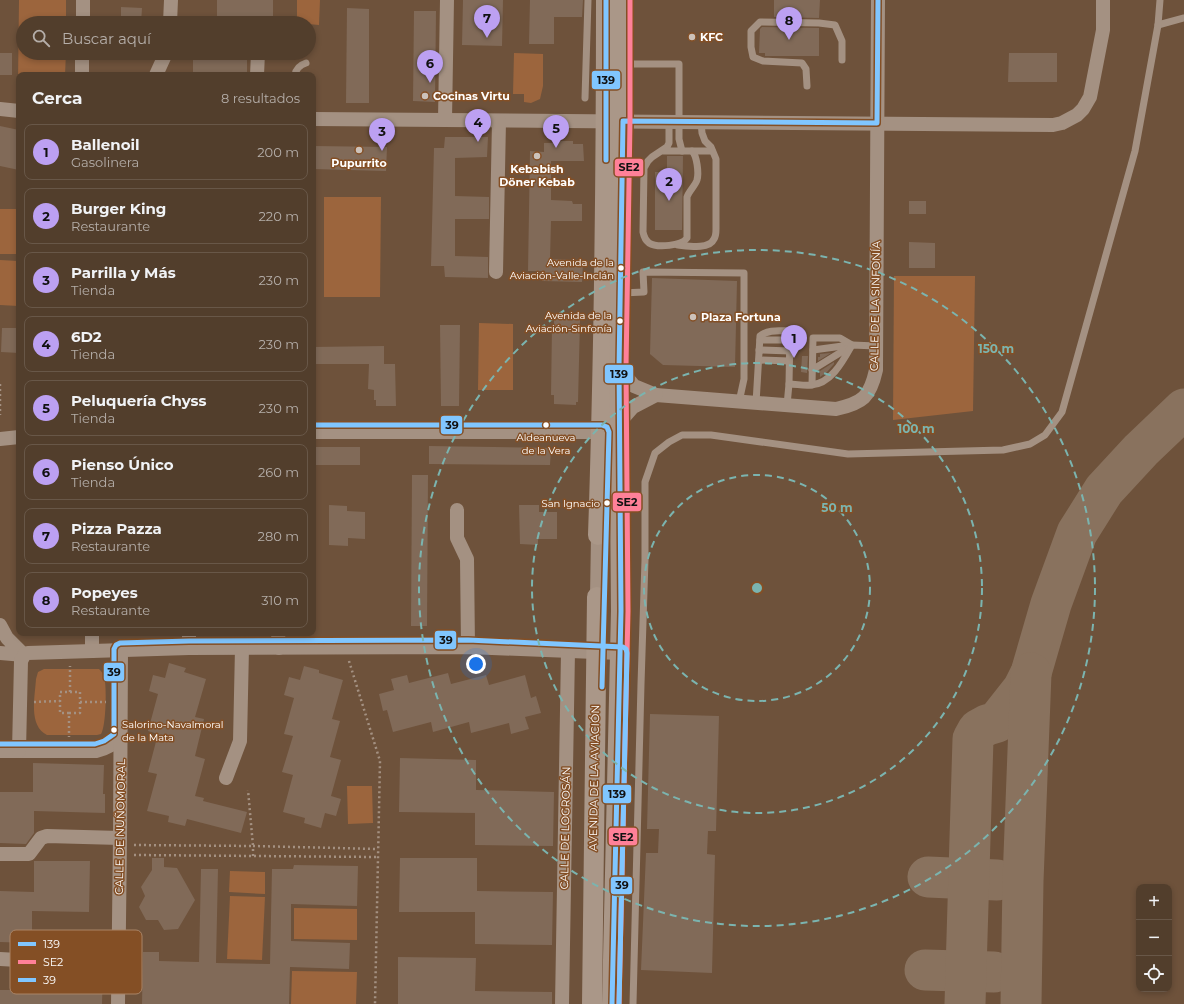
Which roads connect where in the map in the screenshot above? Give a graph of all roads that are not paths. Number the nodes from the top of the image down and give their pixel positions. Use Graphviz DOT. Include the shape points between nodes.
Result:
graph roads {
  1 [pos="83,0"];
  2 [pos="171,0"];
  3 [pos="447,0"];
  4 [pos="588,0"];
  5 [pos="606,0"];
  6 [pos="623,0"];
  7 [pos="878,0"];
  8 [pos="1103,0"];
  9 [pos="1160,0"];
  10 [pos="83,16"];
  11 [pos="170,16"];
  12 [pos="1184,18"];
  13 [pos="1158,25"];
  14 [pos="82,60"];
  15 [pos="163,60"];
  16 [pos="258,60"];
  17 [pos="842,60"];
  18 [pos="306,63"];
  19 [pos="623,64"];
  20 [pos="82,72"];
  21 [pos="157,72"];
  22 [pos="257,72"];
  23 [pos="297,72"];
  24 [pos="807,86"];
  25 [pos="585,98"];
  26 [pos="0,109"];
  27 [pos="16,111"];
  28 [pos="316,119"];
  29 [pos="445,120"];
  30 [pos="499,121"];
  31 [pos="614,121"];
  32 [pos="674,122"];
  33 [pos="701,122"];
  34 [pos="877,123"];
  35 [pos="662,151"];
  36 [pos="682,151"];
  37 [pos="692,151"];
  38 [pos="712,151"];
  39 [pos="676,245"];
  40 [pos="496,272"];
  41 [pos="620,293"];
  42 [pos="852,345"];
  43 [pos="876,346"];
  44 [pos="759,350"];
  45 [pos="813,350"];
  46 [pos="790,351"];
  47 [pos="759,360"];
  48 [pos="789,361"];
  49 [pos="619,368"];
  50 [pos="812,370"];
  51 [pos="788,384"];
  52 [pos="812,385"];
  53 [pos="656,396"];
  54 [pos="740,402"];
  55 [pos="756,403"];
  56 [pos="787,405"];
  57 [pos="619,423"];
  58 [pos="316,432"];
  59 [pos="602,432"];
  60 [pos="16,437"];
  61 [pos="0,439"];
  62 [pos="457,510"];
  63 [pos="598,535"];
  64 [pos="597,597"];
  65 [pos="0,625"];
  66 [pos="0,633"];
  67 [pos="92,636"];
  68 [pos="189,636"];
  69 [pos="278,636"];
  70 [pos="0,643"];
  71 [pos="468,647"];
  72 [pos="188,648"];
  73 [pos="242,648"];
  74 [pos="279,648"];
  75 [pos="121,650"];
  76 [pos="92,651"];
  77 [pos="568,651"];
  78 [pos="12,652"];
  79 [pos="596,652"];
  80 [pos="620,653"];
  81 [pos="121,737"];
  82 [pos="0,751"];
  83 [pos="19,751"];
  84 [pos="226,778"];
  85 [pos="125,841"];
  86 [pos="0,854"];
  87 [pos="120,930"];
  88 [pos="0,959"];
  89 [pos="10,960"];
  90 [pos="118,994"];
  91 [pos="118,1004"];
  92 [pos="562,1004"];
  93 [pos="592,1004"];
  94 [pos="612,1004"];
  95 [pos="633,1004"];
  1 -- 10 [label="street"];
  2 -- 11 [label="street"];
  3 -- 29 [label="street"];
  4 -- 25 [label="lane"];
  5 -- 31 [label="main road, AVENIDA DE LA AVIACIÓN"];
  6 -- 19 [label="main road, AVENIDA DE LA AVIACIÓN"];
  7 -- 34 [label="street, CALLE DE LA SINFONÍA"];
  8 -- 34 [label="street" via="1103,30 1090,97 1083,109 1070,120 1053,125"];
  9 -- 13 [label="lane"];
  12 -- 13 [label="lane"];
  13 -- 95 [label="lane" via="1135,151 1062,412 1045,435 1030,444 1003,450 848,454 711,435 682,435 655,453 645,482"];
  14 -- 20 [label="street"];
  15 -- 21 [label="street"];
  16 -- 22 [label="street"];
  17 -- 24 [label="lane" via="842,41 835,25 760,22 751,31 753,57 762,61 802,63 806,68"];
  18 -- 23 [label="lane" via="300,66"];
  19 -- 31 [label="main road, AVENIDA DE LA AVIACIÓN"];
  19 -- 32 [label="lane" via="679,64"];
  26 -- 27 [label="street"];
  28 -- 29 [label="street"];
  29 -- 30 [label="street"];
  30 -- 31 [label="street"];
  30 -- 40 [label="street"];
  31 -- 32 [label="street"];
  31 -- 41 [label="main road, AVENIDA DE LA AVIACIÓN"];
  31 -- 59 [label="main road, AVENIDA DE LA AVIACIÓN"];
  32 -- 33 [label="street"];
  32 -- 35 [label="lane" via="667,147"];
  32 -- 36 [label="lane"];
  33 -- 34 [label="street"];
  33 -- 38 [label="lane" via="705,141"];
  34 -- 43 [label="street, CALLE DE LA SINFONÍA"];
  35 -- 36 [label="lane"];
  35 -- 39 [label="lane" via="648,161 644,168 643,232 644,238 653,245"];
  36 -- 37 [label="lane"];
  37 -- 38 [label="lane"];
  37 -- 39 [label="lane" via="696,155 697,180 687,197 687,238"];
  38 -- 39 [label="lane" via="716,159 714,239 710,244 702,246"];
  41 -- 49 [label="main road, AVENIDA DE LA AVIACIÓN"];
  41 -- 54 [label="lane" via="644,292 643,272 744,273 744,379"];
  42 -- 43 [label="lane"];
  42 -- 45 [label="lane"];
  42 -- 45 [label="lane" via="840,338 813,338"];
  42 -- 50 [label="lane"];
  42 -- 52 [label="lane" via="839,367 824,381"];
  43 -- 56 [label="street, CALLE DE LA SINFONÍA" via="876,370 873,385 866,397 851,406 836,409"];
  44 -- 46 [label="lane"];
  44 -- 46 [label="lane" via="760,336 768,331 790,331"];
  44 -- 47 [label="lane"];
  45 -- 50 [label="lane"];
  46 -- 48 [label="lane"];
  47 -- 48 [label="lane"];
  47 -- 55 [label="lane"];
  48 -- 51 [label="lane"];
  49 -- 53 [label="street, CALLE DE LA SINFONÍA" via="634,386"];
  49 -- 57 [label="main road, AVENIDA DE LA AVIACIÓN"];
  50 -- 52 [label="lane"];
  51 -- 52 [label="lane"];
  51 -- 56 [label="lane"];
  53 -- 54 [label="street, CALLE DE LA SINFONÍA"];
  53 -- 57 [label="street, CALLE DE LA SINFONÍA" via="633,407"];
  54 -- 55 [label="street, CALLE DE LA SINFONÍA"];
  55 -- 56 [label="street, CALLE DE LA SINFONÍA"];
  57 -- 59 [label="street"];
  57 -- 80 [label="main road, AVENIDA DE LA AVIACIÓN"];
  58 -- 59 [label="street"];
  59 -- 63 [label="main road, AVENIDA DE LA AVIACIÓN"];
  60 -- 61 [label="street"];
  62 -- 71 [label="street" via="457,538 467,559"];
  63 -- 64 [label="street, AVENIDA DE LA AVIACIÓN"];
  64 -- 79 [label="main road, AVENIDA DE LA AVIACIÓN"];
  65 -- 78 [label="street"];
  66 -- 78 [label="lane"];
  67 -- 76 [label="street"];
  68 -- 72 [label="street"];
  69 -- 74 [label="street"];
  70 -- 78 [label="lane"];
  71 -- 74 [label="street"];
  71 -- 77 [label="street"];
  72 -- 73 [label="street"];
  72 -- 75 [label="street"];
  73 -- 74 [label="street"];
  73 -- 84 [label="street" via="240,741"];
  75 -- 76 [label="street"];
  75 -- 81 [label="street, CALLE DE NUÑOMORAL"];
  76 -- 78 [label="street"];
  77 -- 79 [label="street"];
  77 -- 92 [label="street, CALLE DE LOGROSÁN"];
  78 -- 83 [label="street" via="21,661"];
  79 -- 80 [label="street"];
  79 -- 93 [label="main road, AVENIDA DE LA AVIACIÓN"];
  80 -- 94 [label="main road, AVENIDA DE LA AVIACIÓN"];
  81 -- 83 [label="street" via="111,746 96,752"];
  81 -- 85 [label="street, CALLE DE NUÑOMORAL"];
  82 -- 83 [label="street"];
  85 -- 86 [label="street" via="47,836 41,838 29,854"];
  85 -- 87 [label="street, CALLE DE NUÑOMORAL"];
  88 -- 89 [label="street"];
  90 -- 91 [label="street, CALLE DE NUÑOMORAL"];
}
